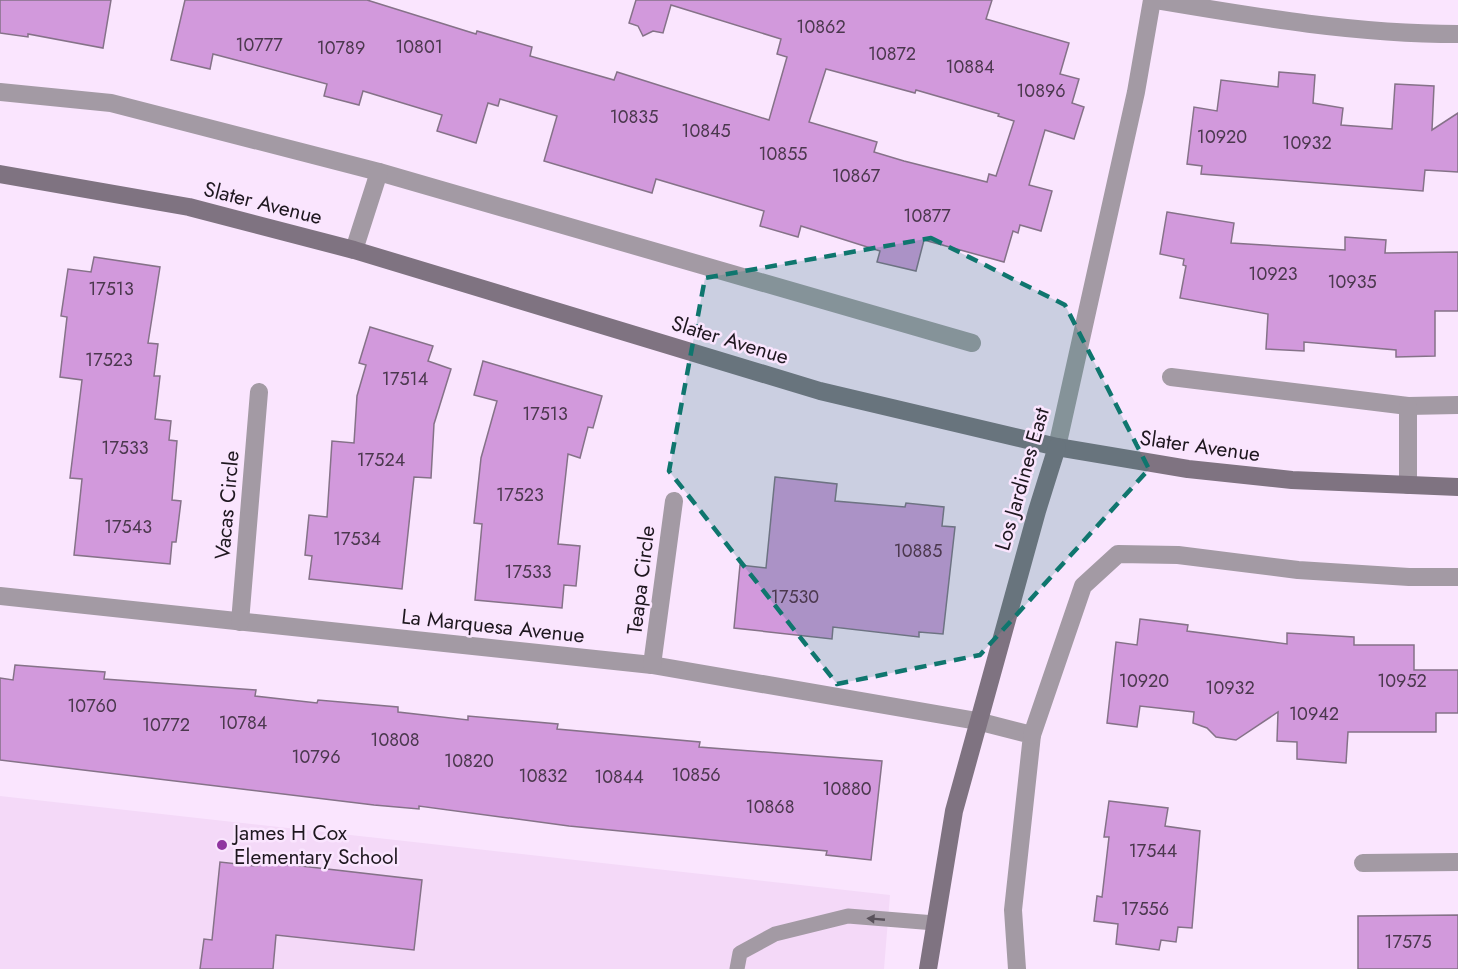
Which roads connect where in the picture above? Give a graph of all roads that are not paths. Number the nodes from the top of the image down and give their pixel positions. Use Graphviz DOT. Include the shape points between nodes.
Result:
graph roads {
  1 [pos="1154,0"];
  2 [pos="1458,34"];
  3 [pos="0,92"];
  4 [pos="379,172"];
  5 [pos="0,174"];
  6 [pos="354,250"];
  7 [pos="972,343"];
  8 [pos="1171,377"];
  9 [pos="259,392"];
  10 [pos="1458,405"];
  11 [pos="1408,406"];
  12 [pos="1057,447"];
  13 [pos="1408,485"];
  14 [pos="1458,487"];
  15 [pos="674,501"];
  16 [pos="1458,577"];
  17 [pos="0,597"];
  18 [pos="240,622"];
  19 [pos="652,665"];
  20 [pos="977,721"];
  21 [pos="1032,735"];
  22 [pos="1363,862"];
  23 [pos="1458,862"];
  24 [pos="934,923"];
  25 [pos="737,969"];
  26 [pos="928,969"];
  27 [pos="1017,969"];
  1 -- 2 [label="street" via="1307,26"];
  1 -- 12 [label="street, Los Jardines East"];
  3 -- 4 [label="street" via="111,104"];
  4 -- 6 [label="street"];
  4 -- 7 [label="street"];
  5 -- 6 [label="main road, Slater Avenue" via="189,207"];
  6 -- 12 [label="main road, Slater Avenue" via="820,391"];
  8 -- 11 [label="street"];
  9 -- 18 [label="street, Vacas Circle"];
  10 -- 11 [label="street"];
  11 -- 13 [label="street"];
  12 -- 13 [label="main road, Slater Avenue" via="1188,469 1292,480"];
  12 -- 20 [label="main road, Los Jardines East"];
  13 -- 14 [label="main road, Slater Avenue"];
  15 -- 19 [label="street, Teapa Circle"];
  16 -- 21 [label="street" via="1298,570 1178,555 1118,554 1083,586"];
  17 -- 18 [label="street, La Marquesa Avenue"];
  18 -- 19 [label="street, La Marquesa Avenue"];
  19 -- 20 [label="street, La Marquesa Avenue"];
  20 -- 21 [label="street, La Marquesa Avenue"];
  20 -- 24 [label="main road, Los Jardines East" via="954,811"];
  21 -- 27 [label="street" via="1013,910"];
  22 -- 23 [label="street"];
  24 -- 25 [label="lane, one-way" via="848,916 775,934 740,953"];
  24 -- 26 [label="main road, Los Jardines East"];
}
